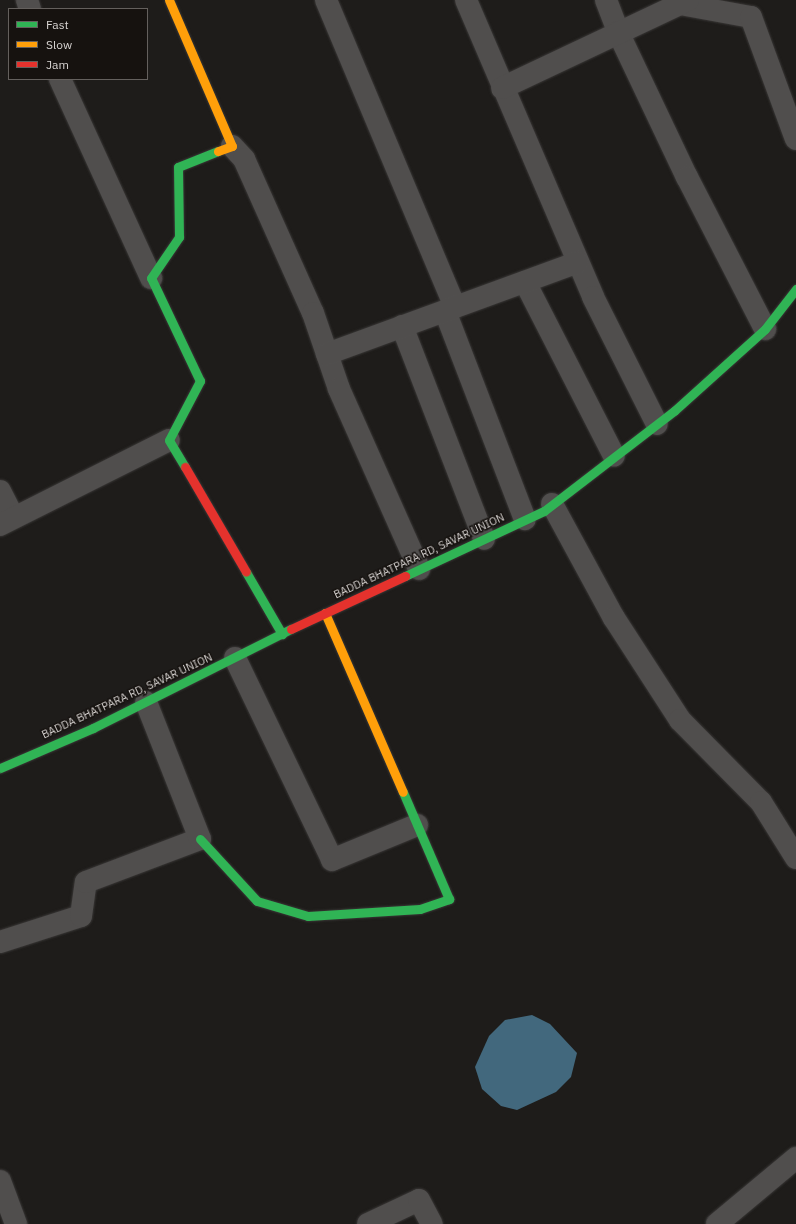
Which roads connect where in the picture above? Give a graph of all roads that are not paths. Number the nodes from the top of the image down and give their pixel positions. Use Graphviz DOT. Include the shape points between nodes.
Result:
graph roads {
  1 [pos="169,0"];
  2 [pos="326,0"];
  3 [pos="466,0"];
  4 [pos="606,0"];
  5 [pos="684,2"];
  6 [pos="618,32"];
  7 [pos="60,80"];
  8 [pos="502,88"];
  9 [pos="796,138"];
  10 [pos="232,146"];
  11 [pos="578,262"];
  12 [pos="151,278"];
  13 [pos="525,282"];
  14 [pos="796,290"];
  15 [pos="450,309"];
  16 [pos="402,326"];
  17 [pos="765,329"];
  18 [pos="327,354"];
  19 [pos="657,424"];
  20 [pos="169,440"];
  21 [pos="614,456"];
  22 [pos="0,491"];
  23 [pos="552,504"];
  24 [pos="525,519"];
  25 [pos="6,521"];
  26 [pos="484,538"];
  27 [pos="419,569"];
  28 [pos="325,613"];
  29 [pos="282,634"];
  30 [pos="235,658"];
  31 [pos="146,702"];
  32 [pos="0,768"];
  33 [pos="417,825"];
  34 [pos="200,839"];
  35 [pos="796,858"];
  36 [pos="0,942"];
  37 [pos="796,1158"];
  38 [pos="0,1181"];
  39 [pos="16,1224"];
  40 [pos="368,1224"];
  41 [pos="432,1224"];
  42 [pos="717,1224"];
  1 -- 10 [label="street"];
  2 -- 15 [label="street"];
  3 -- 8 [label="street"];
  4 -- 6 [label="street"];
  5 -- 6 [label="street"];
  5 -- 9 [label="street" via="751,17"];
  6 -- 8 [label="street"];
  6 -- 17 [label="street"];
  7 -- 12 [label="street"];
  8 -- 11 [label="street"];
  10 -- 12 [label="street" via="178,167 179,237"];
  10 -- 18 [label="street" via="244,159 313,313"];
  11 -- 13 [label="street"];
  11 -- 19 [label="street"];
  12 -- 20 [label="street" via="200,381"];
  13 -- 15 [label="street"];
  13 -- 21 [label="street"];
  14 -- 17 [label="street, BADDA BHATPARA RD, SAVAR UNION"];
  15 -- 16 [label="street"];
  15 -- 24 [label="street"];
  16 -- 18 [label="street"];
  16 -- 26 [label="street"];
  17 -- 19 [label="street, BADDA BHATPARA RD, SAVAR UNION"];
  18 -- 27 [label="street"];
  19 -- 21 [label="street, BADDA BHATPARA RD, SAVAR UNION"];
  20 -- 25 [label="street"];
  20 -- 29 [label="street"];
  21 -- 23 [label="street, BADDA BHATPARA RD, SAVAR UNION"];
  22 -- 25 [label="street"];
  23 -- 24 [label="street, BADDA BHATPARA RD, SAVAR UNION"];
  23 -- 35 [label="street" via="614,618 680,720 761,802"];
  24 -- 26 [label="street, BADDA BHATPARA RD, SAVAR UNION"];
  26 -- 27 [label="street, BADDA BHATPARA RD, SAVAR UNION"];
  27 -- 28 [label="street, BADDA BHATPARA RD, SAVAR UNION"];
  28 -- 29 [label="street, BADDA BHATPARA RD, SAVAR UNION"];
  28 -- 33 [label="street"];
  29 -- 30 [label="street, BADDA BHATPARA RD, SAVAR UNION"];
  30 -- 31 [label="street, BADDA BHATPARA RD, SAVAR UNION"];
  30 -- 33 [label="street" via="332,860"];
  31 -- 32 [label="street, BADDA BHATPARA RD, SAVAR UNION"];
  31 -- 34 [label="street"];
  33 -- 34 [label="street" via="449,899 420,909 308,916 257,902"];
  34 -- 36 [label="street" via="86,882 80,916"];
  37 -- 42 [label="street"];
  38 -- 39 [label="street"];
  40 -- 41 [label="street" via="419,1200"];
}
